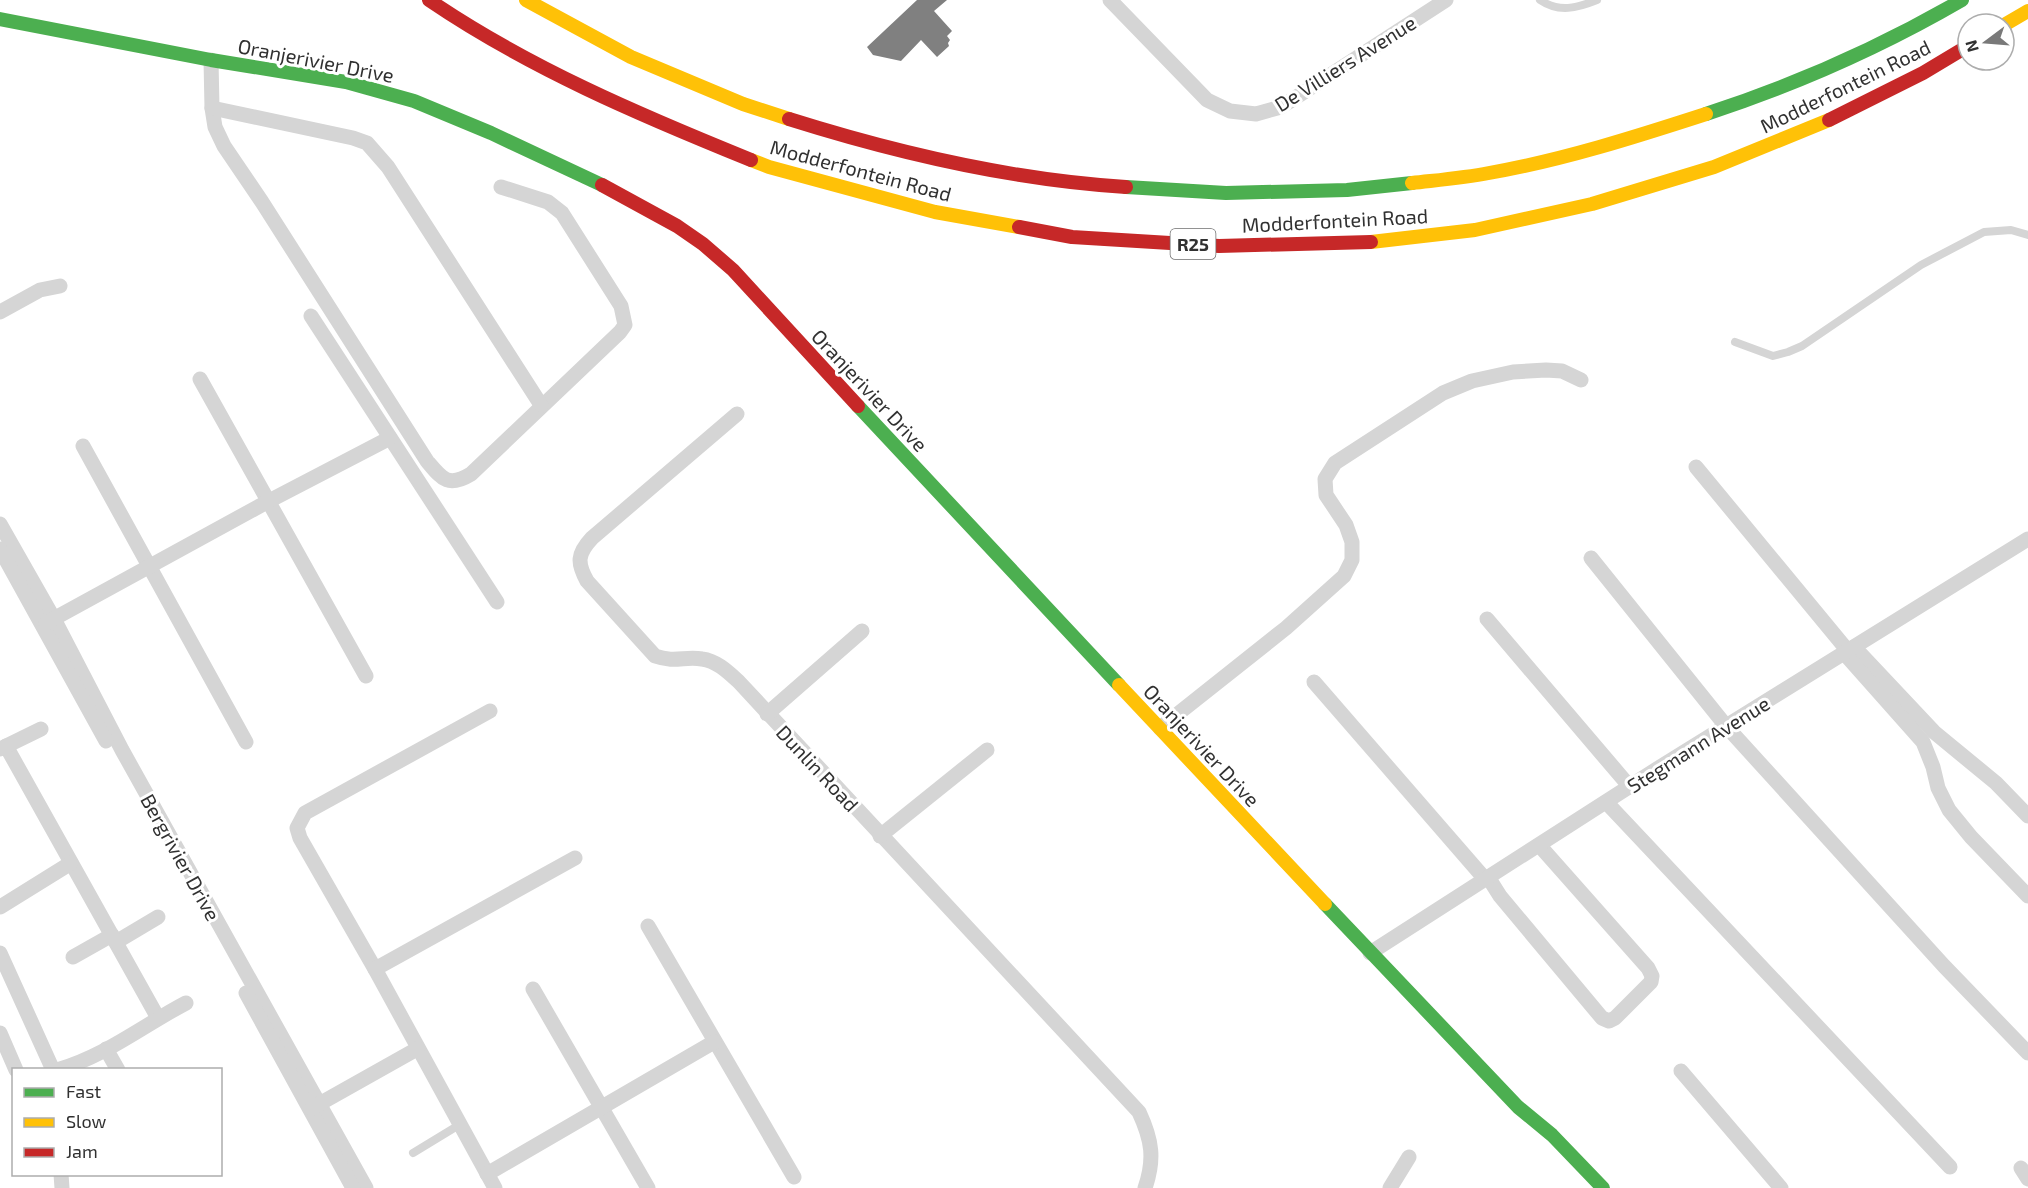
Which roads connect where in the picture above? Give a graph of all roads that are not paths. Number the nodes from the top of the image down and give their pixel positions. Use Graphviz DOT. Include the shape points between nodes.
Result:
graph roads {
  1 [pos="429,0"];
  2 [pos="526,0"];
  3 [pos="1110,0"];
  4 [pos="1446,0"];
  5 [pos="1540,0"];
  6 [pos="1597,0"];
  7 [pos="1962,0"];
  8 [pos="0,19"];
  9 [pos="1956,53"];
  10 [pos="211,60"];
  11 [pos="212,108"];
  12 [pos="501,187"];
  13 [pos="2028,235"];
  14 [pos="60,286"];
  15 [pos="0,312"];
  16 [pos="311,316"];
  17 [pos="1735,342"];
  18 [pos="200,379"];
  19 [pos="1581,380"];
  20 [pos="542,405"];
  21 [pos="737,414"];
  22 [pos="390,438"];
  23 [pos="82,446"];
  24 [pos="1696,467"];
  25 [pos="267,502"];
  26 [pos="0,524"];
  27 [pos="2028,539"];
  28 [pos="0,549"];
  29 [pos="1591,558"];
  30 [pos="150,566"];
  31 [pos="497,602"];
  32 [pos="1487,619"];
  33 [pos="48,622"];
  34 [pos="862,631"];
  35 [pos="1849,650"];
  36 [pos="366,676"];
  37 [pos="1314,682"];
  38 [pos="490,711"];
  39 [pos="767,714"];
  40 [pos="1726,726"];
  41 [pos="1160,728"];
  42 [pos="41,729"];
  43 [pos="246,742"];
  44 [pos="3,747"];
  45 [pos="987,750"];
  46 [pos="1630,787"];
  47 [pos="1606,802"];
  48 [pos="2028,816"];
  49 [pos="880,836"];
  50 [pos="1539,845"];
  51 [pos="575,858"];
  52 [pos="72,862"];
  53 [pos="1487,878"];
  54 [pos="2028,897"];
  55 [pos="0,907"];
  56 [pos="158,917"];
  57 [pos="648,926"];
  58 [pos="114,938"];
  59 [pos="0,953"];
  60 [pos="1370,953"];
  61 [pos="73,957"];
  62 [pos="375,969"];
  63 [pos="533,989"];
  64 [pos="186,1003"];
  65 [pos="158,1018"];
  66 [pos="0,1034"];
  67 [pos="714,1042"];
  68 [pos="106,1049"];
  69 [pos="417,1050"];
  70 [pos="2028,1053"];
  71 [pos="15,1068"];
  72 [pos="54,1068"];
  73 [pos="63,1068"];
  74 [pos="117,1068"];
  75 [pos="1680,1071"];
  76 [pos="314,1107"];
  77 [pos="1518,1107"];
  78 [pos="601,1108"];
  79 [pos="459,1125"];
  80 [pos="413,1153"];
  81 [pos="1409,1157"];
  82 [pos="1950,1167"];
  83 [pos="794,1177"];
  84 [pos="491,1181"];
  85 [pos="353,1188"];
  86 [pos="366,1188"];
  87 [pos="648,1188"];
  88 [pos="1145,1188"];
  89 [pos="1390,1188"];
  90 [pos="1584,1188"];
  91 [pos="1603,1188"];
  92 [pos="1781,1188"];
  1 -- 9 [label="main road, Modderfontein Road / R25" via="553,73 645,117 769,167 934,212 1072,237 1219,246 1376,241 1475,230 1592,204 1714,167 1815,127"];
  2 -- 7 [label="main road, Modderfontein Road" via="655,69 761,110 864,142 974,168 1063,182 1212,193 1358,190 1468,177 1585,152 1810,77"];
  3 -- 4 [label="street, De Villiers Avenue" via="1207,100 1230,111 1256,114 1281,107"];
  5 -- 6 [label="lane" via="1550,7 1570,9"];
  8 -- 10 [label="main road, Oranjerivier Drive"];
  10 -- 11 [label="street"];
  10 -- 41 [label="main road, Oranjerivier Drive" via="346,82 414,101 567,167 632,200 703,244 733,270"];
  11 -- 20 [label="street" via="367,143 388,167"];
  11 -- 20 [label="street" via="224,146 440,476 450,482 471,474"];
  12 -- 20 [label="street" via="548,202 562,213 624,316 625,325 620,332"];
  13 -- 17 [label="lane" via="2011,230 1984,232 1921,265 1788,352 1773,356"];
  14 -- 15 [label="street" via="40,290"];
  16 -- 22 [label="street"];
  18 -- 25 [label="street"];
  19 -- 41 [label="street" via="1562,371 1546,370 1472,381 1443,393 1335,464 1325,479 1326,495 1352,542 1352,560 1344,576 1286,628"];
  21 -- 39 [label="street, Dunlin Road" via="592,538 579,560 587,581 655,656 668,660 702,658 721,666"];
  22 -- 25 [label="street"];
  22 -- 31 [label="street"];
  23 -- 30 [label="street"];
  24 -- 35 [label="street"];
  25 -- 30 [label="street"];
  25 -- 36 [label="street"];
  26 -- 33 [label="street, Bergrivier Drive"];
  27 -- 35 [label="street, Stegmann Avenue"];
  28 -- 33 [label="street, Bergrivier Drive"];
  29 -- 40 [label="street"];
  30 -- 33 [label="street"];
  30 -- 43 [label="street"];
  32 -- 46 [label="street"];
  33 -- 76 [label="street, Bergrivier Drive"];
  34 -- 39 [label="street"];
  35 -- 40 [label="street, Stegmann Avenue"];
  35 -- 48 [label="street"];
  35 -- 54 [label="street" via="1923,742 1949,810"];
  37 -- 53 [label="street"];
  38 -- 62 [label="street" via="300,818 300,838"];
  39 -- 49 [label="street, Dunlin Road"];
  40 -- 46 [label="street, Stegmann Avenue"];
  40 -- 70 [label="street"];
  41 -- 60 [label="main road, Oranjerivier Drive"];
  42 -- 44 [label="street"];
  44 -- 52 [label="street"];
  45 -- 49 [label="street"];
  46 -- 47 [label="street, Stegmann Avenue"];
  47 -- 50 [label="street, Stegmann Avenue"];
  47 -- 82 [label="street"];
  49 -- 88 [label="street, Dunlin Road" via="1139,1112 1152,1152"];
  50 -- 53 [label="street, Stegmann Avenue"];
  50 -- 53 [label="street" via="1652,976 1651,982 1615,1018 1602,1018"];
  51 -- 62 [label="street"];
  52 -- 55 [label="street"];
  52 -- 58 [label="street"];
  53 -- 60 [label="street, Stegmann Avenue"];
  56 -- 58 [label="street"];
  57 -- 67 [label="street"];
  58 -- 61 [label="street"];
  58 -- 65 [label="street"];
  59 -- 72 [label="street"];
  60 -- 77 [label="main road, Oranjerivier Drive"];
  62 -- 69 [label="street"];
  63 -- 78 [label="street"];
  64 -- 65 [label="street"];
  65 -- 68 [label="street"];
  66 -- 71 [label="street"];
  67 -- 78 [label="street"];
  67 -- 83 [label="street"];
  68 -- 73 [label="street"];
  68 -- 74 [label="street"];
  69 -- 76 [label="street"];
  69 -- 79 [label="street"];
  75 -- 92 [label="street"];
  76 -- 85 [label="street, Bergrivier Drive"];
  76 -- 86 [label="street, Bergrivier Drive"];
  77 -- 90 [label="main road, Oranjerivier Drive"];
  77 -- 91 [label="main road, Oranjerivier Drive" via="1542,1124"];
  78 -- 84 [label="street"];
  78 -- 87 [label="street"];
  79 -- 80 [label="lane"];
  79 -- 84 [label="street"];
  81 -- 89 [label="street"];
}
